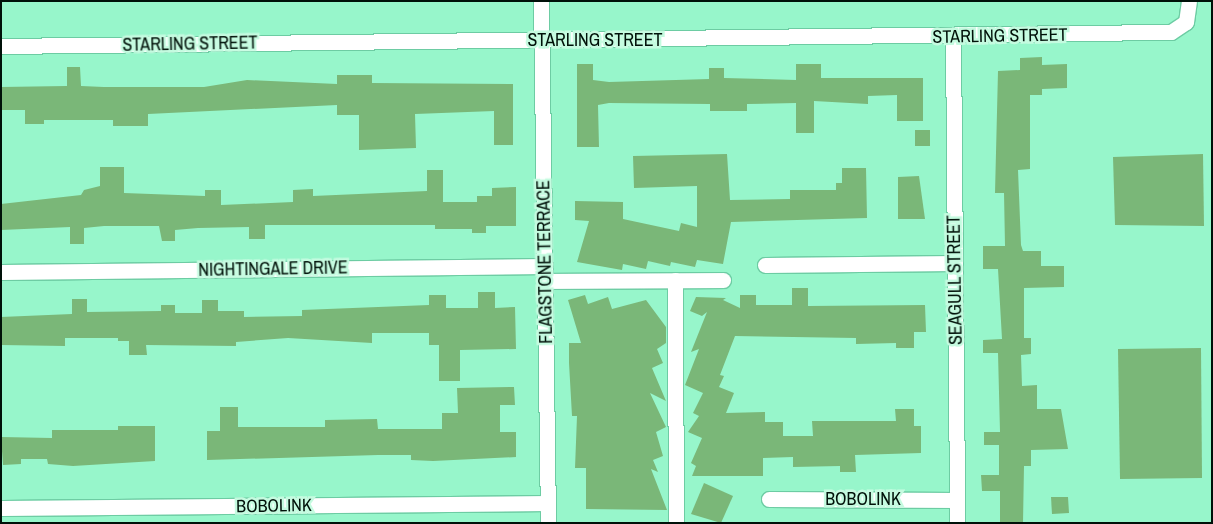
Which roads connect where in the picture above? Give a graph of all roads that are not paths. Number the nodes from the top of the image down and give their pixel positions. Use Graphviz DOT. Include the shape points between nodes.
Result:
graph roads {
  1 [pos="542,1"];
  2 [pos="1189,1"];
  3 [pos="952,37"];
  4 [pos="542,41"];
  5 [pos="1,46"];
  6 [pos="955,263"];
  7 [pos="766,265"];
  8 [pos="1,272"];
  9 [pos="545,273"];
  10 [pos="675,280"];
  11 [pos="723,280"];
  12 [pos="769,499"];
  13 [pos="957,500"];
  14 [pos="548,503"];
  15 [pos="1,508"];
  16 [pos="548,523"];
  17 [pos="676,523"];
  18 [pos="957,523"];
  1 -- 4 [label="street, FLAGSTONE TERRACE"];
  2 -- 3 [label="street, STARLING STREET" via="1186,22 1171,32"];
  3 -- 4 [label="street, STARLING STREET"];
  3 -- 6 [label="street, SEAGULL STREET"];
  4 -- 5 [label="street, STARLING STREET"];
  4 -- 9 [label="street, FLAGSTONE TERRACE"];
  6 -- 7 [label="street"];
  6 -- 13 [label="street, SEAGULL STREET"];
  8 -- 9 [label="street, NIGHTINGALE DRIVE"];
  9 -- 10 [label="street, NIGHTINGALE DRIVE"];
  9 -- 14 [label="street, FLAGSTONE TERRACE"];
  10 -- 11 [label="street, NIGHTINGALE DRIVE"];
  10 -- 17 [label="street"];
  12 -- 13 [label="street, BOBOLINK"];
  13 -- 18 [label="street, SEAGULL STREET"];
  14 -- 15 [label="street, BOBOLINK"];
  14 -- 16 [label="street, FLAGSTONE TERRACE"];
}
